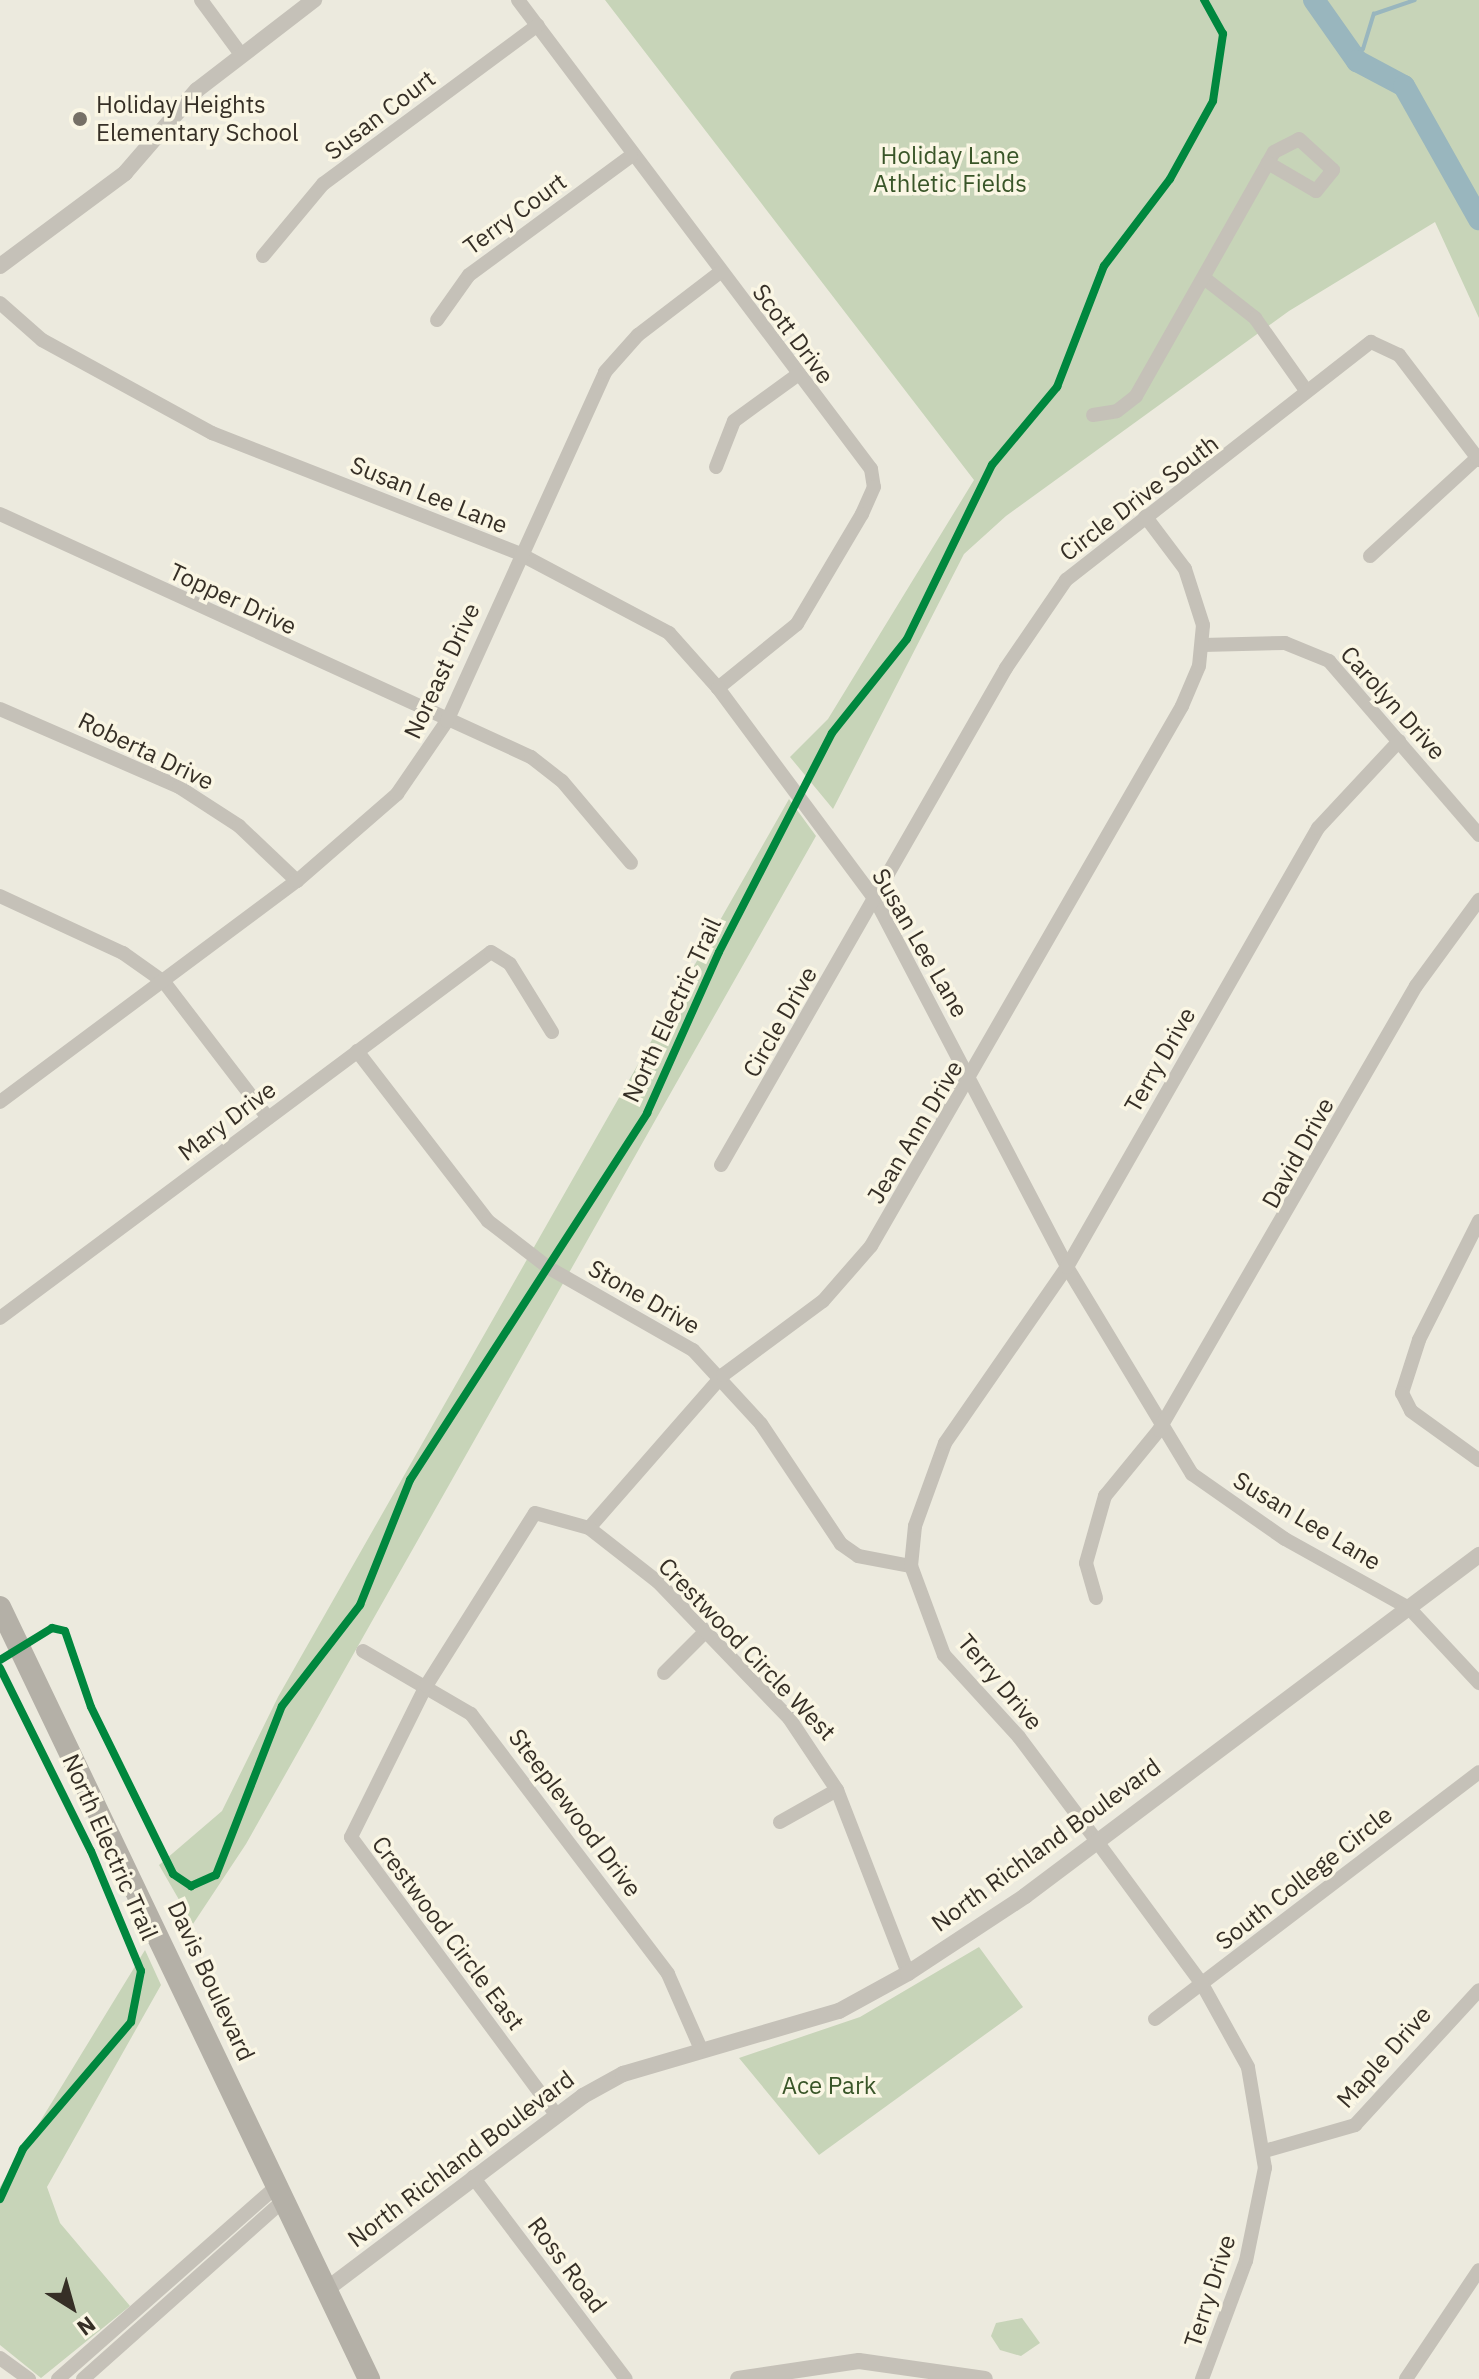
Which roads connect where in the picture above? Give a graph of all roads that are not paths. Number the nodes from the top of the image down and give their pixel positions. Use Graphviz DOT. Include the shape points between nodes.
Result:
graph roads {
  1 [pos="201,0"];
  2 [pos="314,0"];
  3 [pos="518,0"];
  4 [pos="538,25"];
  5 [pos="240,53"];
  6 [pos="631,156"];
  7 [pos="1268,163"];
  8 [pos="263,256"];
  9 [pos="0,266"];
  10 [pos="719,273"];
  11 [pos="1204,278"];
  12 [pos="0,303"];
  13 [pos="437,320"];
  14 [pos="796,376"];
  15 [pos="1305,389"];
  16 [pos="1093,415"];
  17 [pos="1478,459"];
  18 [pos="716,467"];
  19 [pos="0,514"];
  20 [pos="1145,516"];
  21 [pos="520,554"];
  22 [pos="1370,556"];
  23 [pos="1203,645"];
  24 [pos="718,688"];
  25 [pos="0,709"];
  26 [pos="447,721"];
  27 [pos="1399,741"];
  28 [pos="1479,835"];
  29 [pos="631,863"];
  30 [pos="297,881"];
  31 [pos="0,896"];
  32 [pos="1479,900"];
  33 [pos="876,901"];
  34 [pos="164,982"];
  35 [pos="552,1032"];
  36 [pos="357,1051"];
  37 [pos="972,1081"];
  38 [pos="0,1102"];
  39 [pos="268,1118"];
  40 [pos="721,1165"];
  41 [pos="1479,1221"];
  42 [pos="1475,1244"];
  43 [pos="1067,1267"];
  44 [pos="0,1318"];
  45 [pos="723,1375"];
  46 [pos="1159,1430"];
  47 [pos="1479,1460"];
  48 [pos="589,1528"];
  49 [pos="1479,1555"];
  50 [pos="911,1566"];
  51 [pos="1096,1598"];
  52 [pos="0,1607"];
  53 [pos="1409,1608"];
  54 [pos="706,1631"];
  55 [pos="7,1635"];
  56 [pos="363,1651"];
  57 [pos="664,1673"];
  58 [pos="1479,1683"];
  59 [pos="426,1686"];
  60 [pos="1479,1772"];
  61 [pos="837,1790"];
  62 [pos="780,1822"];
  63 [pos="1096,1840"];
  64 [pos="908,1973"];
  65 [pos="1202,1984"];
  66 [pos="1479,1990"];
  67 [pos="1155,2019"];
  68 [pos="701,2049"];
  69 [pos="555,2113"];
  70 [pos="1268,2150"];
  71 [pos="473,2177"];
  72 [pos="282,2192"];
  73 [pos="1479,2270"];
  74 [pos="327,2289"];
  75 [pos="0,2358"];
  76 [pos="29,2379"];
  77 [pos="58,2379"];
  78 [pos="83,2379"];
  79 [pos="369,2379"];
  80 [pos="626,2379"];
  81 [pos="738,2379"];
  82 [pos="985,2379"];
  83 [pos="1202,2379"];
  84 [pos="1406,2379"];
  1 -- 5 [label="street"];
  2 -- 5 [label="street"];
  3 -- 4 [label="street, Scott Drive"];
  4 -- 6 [label="street, Scott Drive"];
  4 -- 8 [label="street, Susan Court" via="323,184"];
  5 -- 9 [label="street" via="197,90 125,173"];
  6 -- 10 [label="street, Scott Drive"];
  6 -- 13 [label="street, Terry Court" via="469,275"];
  7 -- 11 [label="street"];
  10 -- 14 [label="street, Scott Drive"];
  10 -- 21 [label="street, Noreast Drive" via="638,335 605,372"];
  11 -- 15 [label="street" via="1269,336"];
  11 -- 16 [label="street" via="1136,396 1117,411"];
  12 -- 21 [label="street, Susan Lee Lane" via="42,340 212,433"];
  14 -- 18 [label="street" via="734,421"];
  14 -- 24 [label="street, Scott Drive" via="871,469 874,487 797,624"];
  15 -- 17 [label="street, Circle Drive South" via="1380,343 1399,355"];
  15 -- 20 [label="street, Circle Drive South" via="1226,460"];
  17 -- 22 [label="street"];
  19 -- 26 [label="street, Topper Drive"];
  20 -- 23 [label="street" via="1185,569"];
  20 -- 33 [label="street, Circle Drive South" via="1066,580 1032,624"];
  21 -- 24 [label="street, Susan Lee Lane" via="640,613"];
  21 -- 26 [label="street, Noreast Drive"];
  23 -- 27 [label="street, Carolyn Drive" via="1285,643 1317,653"];
  23 -- 37 [label="street, Jean Ann Drive" via="1182,706"];
  24 -- 33 [label="street, Susan Lee Lane"];
  25 -- 30 [label="street, Roberta Drive" via="179,787 239,826"];
  26 -- 29 [label="street, Topper Drive" via="546,766"];
  26 -- 30 [label="street, Noreast Drive" via="397,794"];
  27 -- 28 [label="street, Carolyn Drive"];
  27 -- 43 [label="street, Terry Drive" via="1318,828"];
  30 -- 34 [label="street, Noreast Drive"];
  31 -- 34 [label="street" via="123,953"];
  32 -- 46 [label="street, David Drive" via="1416,986"];
  33 -- 37 [label="street, Susan Lee Lane"];
  33 -- 40 [label="street, Circle Drive"];
  34 -- 38 [label="street, Noreast Drive"];
  34 -- 39 [label="street"];
  35 -- 36 [label="street, Mary Drive" via="500,954 481,959"];
  36 -- 39 [label="street, Mary Drive"];
  36 -- 45 [label="street, Stone Drive" via="488,1221"];
  37 -- 43 [label="street, Susan Lee Lane"];
  37 -- 45 [label="street, Jean Ann Drive" via="899,1207 845,1280"];
  39 -- 44 [label="street, Mary Drive"];
  41 -- 42 [label="street"];
  42 -- 47 [label="street" via="1419,1340 1402,1393 1411,1411"];
  43 -- 46 [label="street, Susan Lee Lane"];
  43 -- 50 [label="street, Terry Drive" via="945,1443 915,1526"];
  45 -- 48 [label="street, Jean Ann Drive"];
  45 -- 50 [label="street, Stone Drive" via="841,1544 867,1559"];
  46 -- 51 [label="street, David Drive" via="1105,1496 1086,1563"];
  46 -- 53 [label="street, Susan Lee Lane" via="1215,1493"];
  48 -- 54 [label="street, Crestwood Circle West"];
  48 -- 59 [label="street, Crestwood Circle West" via="535,1513"];
  49 -- 53 [label="street, North Richland Boulevard"];
  50 -- 63 [label="street, Terry Drive" via="944,1655 1019,1737"];
  52 -- 55 [label="main road, Davis Boulevard"];
  53 -- 58 [label="street, Susan Lee Lane"];
  53 -- 63 [label="street, North Richland Boulevard"];
  54 -- 57 [label="street"];
  54 -- 61 [label="street, Crestwood Circle West" via="789,1718"];
  55 -- 72 [label="main road, Davis Boulevard"];
  56 -- 59 [label="street, Steeplewood Drive"];
  59 -- 68 [label="street, Steeplewood Drive" via="471,1714 521,1777 668,1974"];
  59 -- 69 [label="street, Crestwood Circle East" via="351,1837"];
  60 -- 65 [label="street, South College Circle"];
  61 -- 62 [label="street"];
  61 -- 64 [label="street, Crestwood Circle West"];
  63 -- 64 [label="street, North Richland Boulevard"];
  63 -- 65 [label="street, Terry Drive"];
  64 -- 68 [label="street, North Richland Boulevard" via="839,2011"];
  65 -- 67 [label="street, South College Circle"];
  65 -- 70 [label="street, Terry Drive" via="1240,2044"];
  66 -- 70 [label="street, Maple Drive" via="1355,2125"];
  68 -- 69 [label="street, North Richland Boulevard" via="623,2074"];
  69 -- 71 [label="street, North Richland Boulevard"];
  70 -- 83 [label="street, Terry Drive" via="1246,2261"];
  71 -- 74 [label="street, North Richland Boulevard"];
  71 -- 80 [label="street, Ross Road"];
  72 -- 74 [label="main road, Davis Boulevard"];
  72 -- 77 [label="street"];
  72 -- 78 [label="street"];
  73 -- 84 [label="street"];
  74 -- 79 [label="main road, Davis Boulevard"];
  75 -- 76 [label="street"];
  81 -- 82 [label="street" via="785,2366 859,2361"];
}
